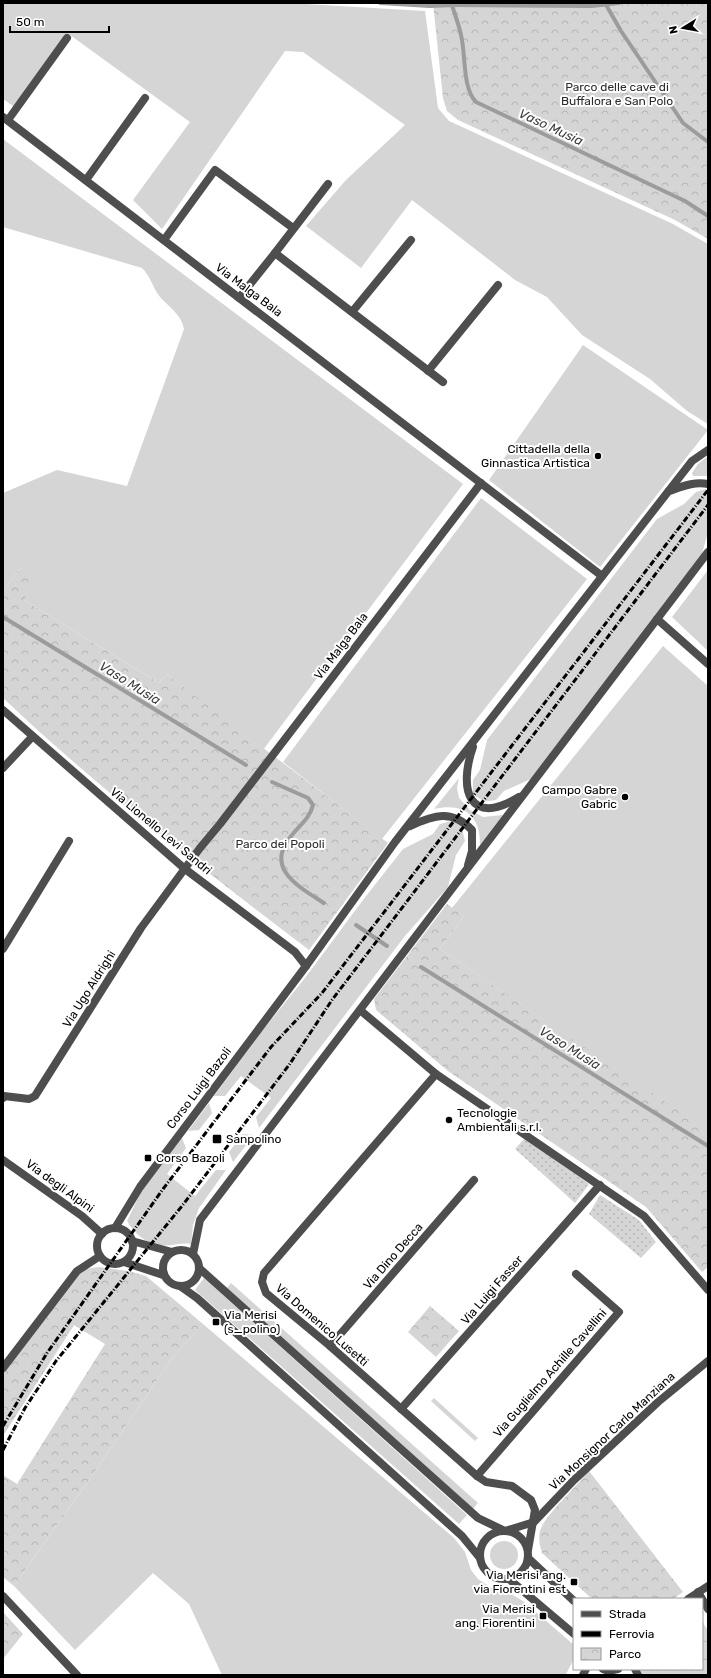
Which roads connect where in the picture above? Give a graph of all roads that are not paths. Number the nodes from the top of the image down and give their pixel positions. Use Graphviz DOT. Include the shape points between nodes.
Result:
graph roads {
  1 [pos="67,38"];
  2 [pos="146,98"];
  3 [pos="5,119"];
  4 [pos="86,180"];
  5 [pos="328,184"];
  6 [pos="293,228"];
  7 [pos="164,240"];
  8 [pos="412,240"];
  9 [pos="275,253"];
  10 [pos="498,285"];
  11 [pos="239,298"];
  12 [pos="352,312"];
  13 [pos="428,371"];
  14 [pos="442,382"];
  15 [pos="708,450"];
  16 [pos="481,484"];
  17 [pos="708,484"];
  18 [pos="669,491"];
  19 [pos="708,552"];
  20 [pos="602,576"];
  21 [pos="657,619"];
  22 [pos="708,664"];
  23 [pos="3,710"];
  24 [pos="32,737"];
  25 [pos="475,740"];
  26 [pos="3,768"];
  27 [pos="524,794"];
  28 [pos="407,826"];
  29 [pos="69,841"];
  30 [pos="185,869"];
  31 [pos="466,870"];
  32 [pos="3,949"];
  33 [pos="306,966"];
  34 [pos="360,1010"];
  35 [pos="436,1074"];
  36 [pos="3,1088"];
  37 [pos="3,1097"];
  38 [pos="3,1160"];
  39 [pos="474,1180"];
  40 [pos="600,1185"];
  41 [pos="115,1228"];
  42 [pos="102,1234"];
  43 [pos="132,1241"];
  44 [pos="172,1252"];
  45 [pos="193,1254"];
  46 [pos="100,1256"];
  47 [pos="124,1262"];
  48 [pos="199,1268"];
  49 [pos="576,1274"];
  50 [pos="163,1275"];
  51 [pos="180,1286"];
  52 [pos="708,1290"];
  53 [pos="330,1346"];
  54 [pos="708,1361"];
  55 [pos="3,1368"];
  56 [pos="401,1409"];
  57 [pos="476,1476"];
  58 [pos="534,1522"];
  59 [pos="504,1531"];
  60 [pos="528,1554"];
  61 [pos="480,1558"];
  62 [pos="509,1579"];
  63 [pos="708,1586"];
  64 [pos="698,1592"];
  65 [pos="3,1596"];
  66 [pos="689,1598"];
  67 [pos="702,1598"];
  68 [pos="573,1600"];
  69 [pos="573,1633"];
  70 [pos="606,1671"];
  71 [pos="77,1675"];
  72 [pos="595,1675"];
  1 -- 3 [label="street"];
  2 -- 4 [label="street"];
  3 -- 4 [label="street, Via Malga Bala"];
  4 -- 7 [label="street, Via Malga Bala"];
  5 -- 6 [label="street"];
  6 -- 7 [label="street" via="215,170"];
  6 -- 9 [label="street"];
  7 -- 11 [label="street, Via Malga Bala"];
  8 -- 12 [label="street"];
  9 -- 11 [label="street"];
  9 -- 12 [label="street"];
  10 -- 13 [label="street"];
  11 -- 16 [label="street, Via Malga Bala"];
  12 -- 13 [label="street"];
  13 -- 14 [label="street"];
  15 -- 18 [label="street, Corso Luigi Bazoli" via="692,461"];
  16 -- 20 [label="street, Via Malga Bala"];
  16 -- 30 [label="street, Via Malga Bala"];
  17 -- 18 [label="street" via="697,483"];
  18 -- 20 [label="street, Corso Luigi Bazoli"];
  19 -- 21 [label="street"];
  20 -- 25 [label="street, Corso Luigi Bazoli"];
  21 -- 22 [label="street"];
  21 -- 27 [label="street"];
  23 -- 24 [label="street, Via Lionello Levi Sandri"];
  24 -- 26 [label="street"];
  24 -- 30 [label="street, Via Lionello Levi Sandri"];
  25 -- 27 [label="street" via="466,775 468,794 474,803 482,808 492,808 506,805"];
  25 -- 28 [label="street, Corso Luigi Bazoli"];
  27 -- 31 [label="street"];
  28 -- 31 [label="street" via="438,816 451,816 462,820 472,830 473,841"];
  28 -- 33 [label="street, Corso Luigi Bazoli"];
  29 -- 32 [label="street"];
  30 -- 33 [label="street, Via Lionello Levi Sandri" via="295,952"];
  30 -- 37 [label="street, Via Ugo Aldrighi" via="141,928 35,1096 29,1099"];
  31 -- 34 [label="street"];
  33 -- 41 [label="street, Corso Luigi Bazoli" via="140,1187"];
  34 -- 35 [label="street"];
  34 -- 45 [label="street" via="200,1220"];
  35 -- 40 [label="street"];
  35 -- 53 [label="street, Via Domenico Lusetti" via="264,1273 262,1282 266,1293"];
  36 -- 37 [label="street"];
  38 -- 42 [label="street, Via degli Alpini" via="82,1216"];
  39 -- 53 [label="street, Via Dino Decca"];
  40 -- 52 [label="street" via="644,1216"];
  40 -- 56 [label="street, Via Luigi Fasser"];
  41 -- 42 [label="street"];
  41 -- 43 [label="street" via="126,1232"];
  42 -- 46 [label="street" via="97,1249"];
  43 -- 44 [label="street"];
  43 -- 47 [label="street" via="130,1256"];
  44 -- 45 [label="street" via="183,1249"];
  44 -- 50 [label="street" via="162,1265"];
  45 -- 48 [label="street"];
  46 -- 47 [label="street" via="106,1262"];
  46 -- 55 [label="street" via="77,1271"];
  47 -- 50 [label="street"];
  48 -- 51 [label="street" via="195,1280"];
  48 -- 59 [label="street" via="478,1518"];
  49 -- 57 [label="street, Via Guglielmo Achille Cavellini" via="619,1312"];
  50 -- 51 [label="street" via="173,1285"];
  51 -- 61 [label="street" via="462,1536"];
  53 -- 56 [label="street, Via Domenico Lusetti"];
  54 -- 58 [label="street, Via Monsignor Carlo Manziana" via="658,1402 574,1480"];
  56 -- 57 [label="street, Via Domenico Lusetti"];
  57 -- 58 [label="street, Via Domenico Lusetti" via="486,1482 512,1486 519,1490 531,1500 536,1510"];
  58 -- 59 [label="street, Via Monsignor Carlo Manziana"];
  58 -- 60 [label="street, Via Monsignor Carlo Manziana"];
  59 -- 60 [label="street" via="520,1537"];
  59 -- 61 [label="street" via="496,1532 484,1542"];
  60 -- 62 [label="street" via="522,1572"];
  60 -- 68 [label="street"];
  61 -- 62 [label="street" via="483,1566 494,1577"];
  62 -- 69 [label="street"];
  63 -- 64 [label="street"];
  64 -- 66 [label="street"];
  64 -- 67 [label="street"];
  65 -- 71 [label="street"];
  70 -- 72 [label="street"];
}
